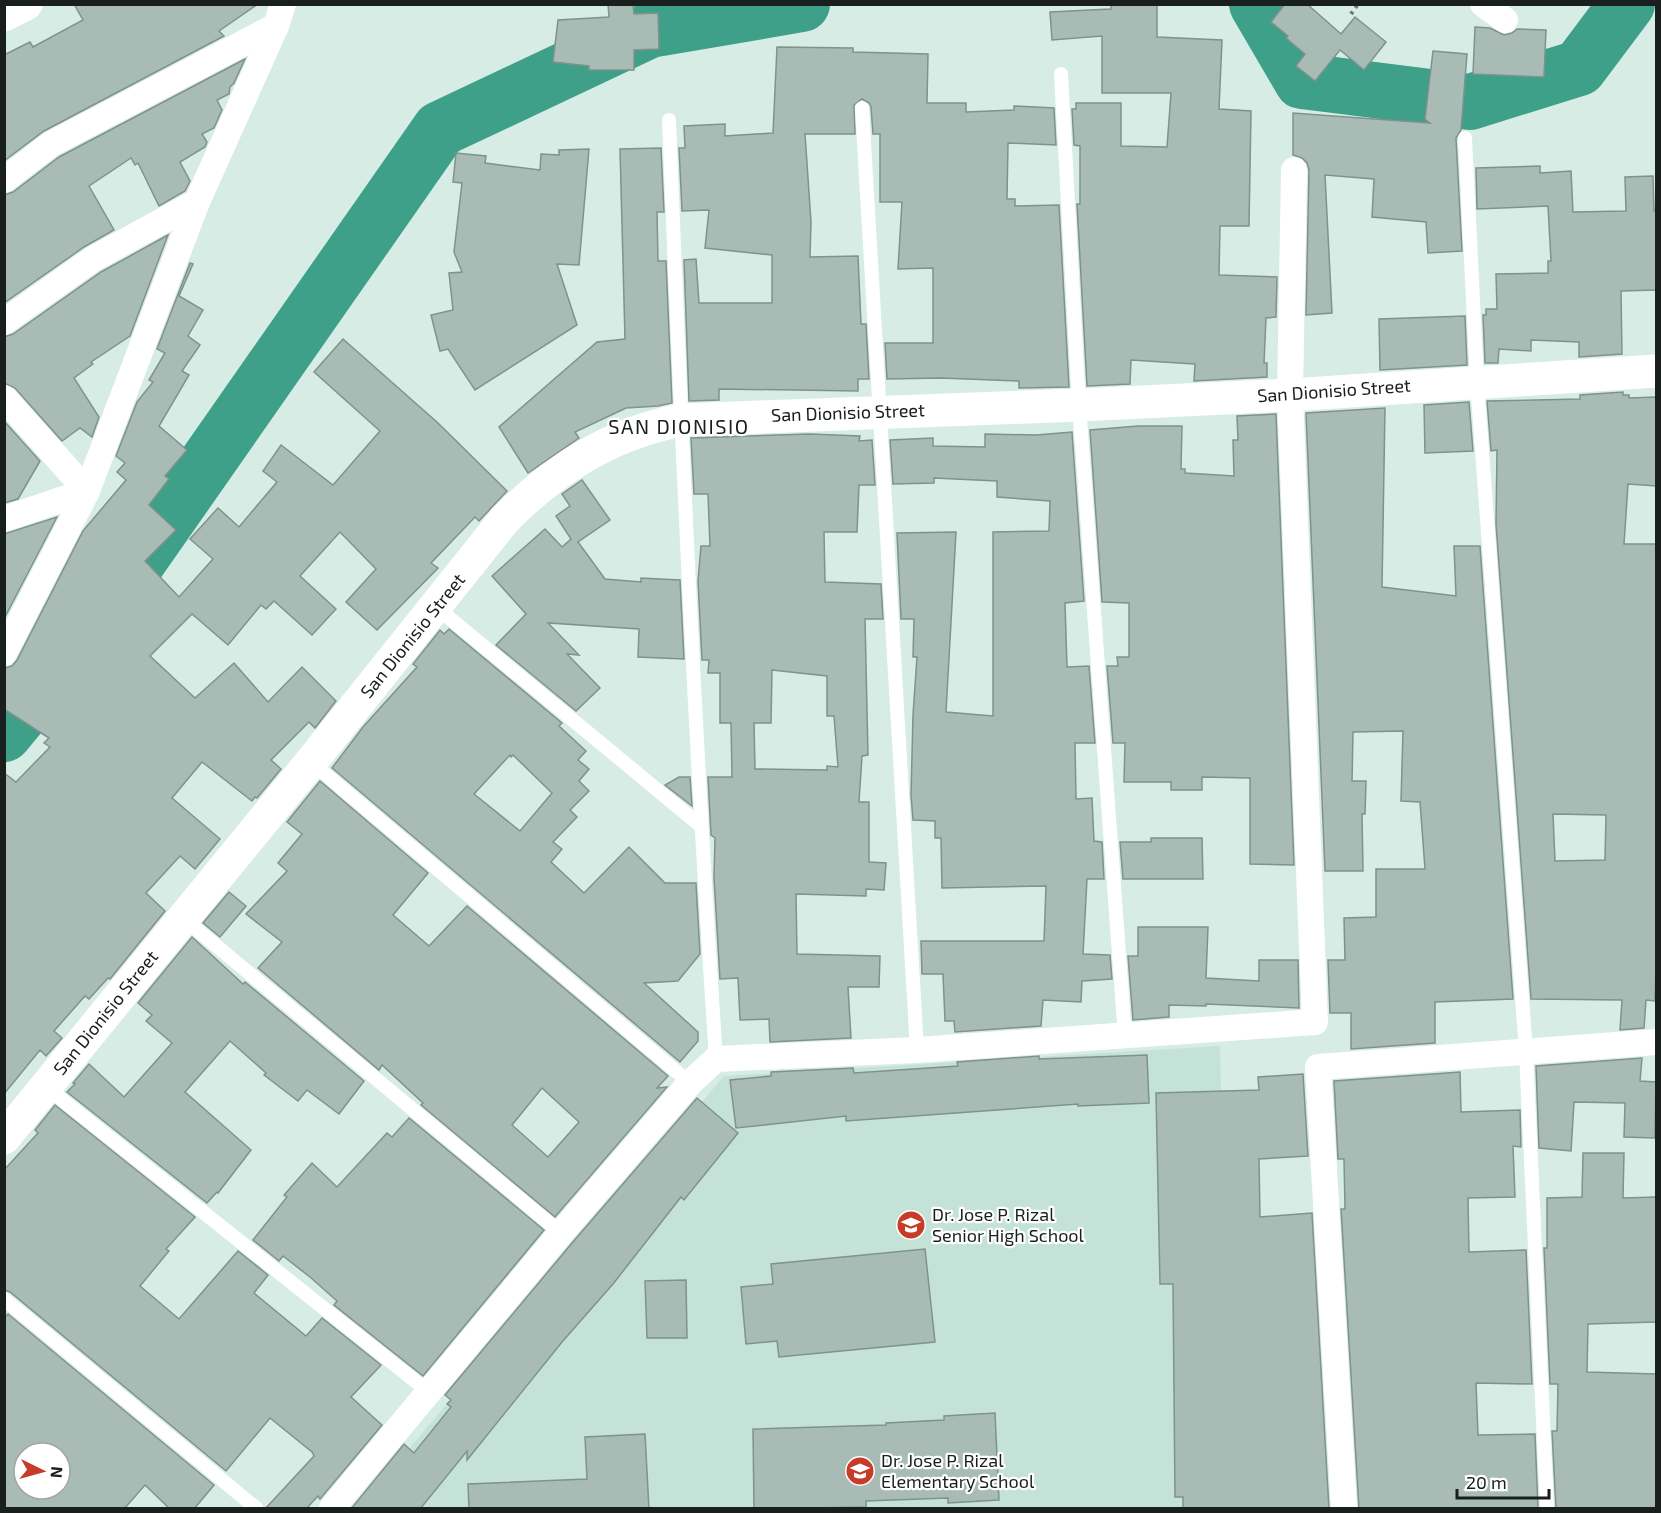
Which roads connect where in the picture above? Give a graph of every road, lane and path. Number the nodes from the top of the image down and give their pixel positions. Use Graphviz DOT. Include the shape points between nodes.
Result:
graph roads {
  1 [pos="26,4"];
  2 [pos="1358,4"];
  3 [pos="1483,4"];
  4 [pos="1351,14"];
  5 [pos="4,15"];
  6 [pos="280,15"];
  7 [pos="1505,20"];
  8 [pos="1061,74"];
  9 [pos="862,108"];
  10 [pos="669,120"];
  11 [pos="1465,138"];
  12 [pos="1294,170"];
  13 [pos="4,180"];
  14 [pos="197,202"];
  15 [pos="4,322"];
  16 [pos="1656,371"];
  17 [pos="1477,382"];
  18 [pos="1290,395"];
  19 [pos="4,398"];
  20 [pos="1079,405"];
  21 [pos="878,412"];
  22 [pos="681,420"];
  23 [pos="87,490"];
  24 [pos="4,519"];
  25 [pos="436,608"];
  26 [pos="4,653"];
  27 [pos="312,762"];
  28 [pos="701,826"];
  29 [pos="183,918"];
  30 [pos="1125,1037"];
  31 [pos="1656,1042"];
  32 [pos="917,1050"];
  33 [pos="1526,1052"];
  34 [pos="716,1059"];
  35 [pos="690,1083"];
  36 [pos="46,1087"];
  37 [pos="4,1137"];
  38 [pos="561,1233"];
  39 [pos="4,1299"];
  40 [pos="429,1392"];
  41 [pos="256,1509"];
  42 [pos="332,1509"];
  43 [pos="1344,1509"];
  44 [pos="1547,1509"];
  1 -- 5 [label="street"];
  2 -- 4 [label="path"];
  3 -- 7 [label="street"];
  6 -- 13 [label="street" via="51,144"];
  6 -- 14 [label="street"];
  8 -- 20 [label="lane"];
  9 -- 21 [label="lane"];
  10 -- 22 [label="lane"];
  11 -- 17 [label="lane"];
  12 -- 18 [label="street"];
  14 -- 15 [label="street" via="93,259"];
  14 -- 23 [label="street"];
  16 -- 17 [label="street, San Dionisio Street"];
  17 -- 18 [label="street, San Dionisio Street"];
  17 -- 33 [label="lane"];
  18 -- 20 [label="street, San Dionisio Street"];
  18 -- 30 [label="street" via="1315,1023"];
  19 -- 23 [label="street"];
  20 -- 21 [label="street, San Dionisio Street"];
  20 -- 30 [label="lane"];
  21 -- 22 [label="street, San Dionisio Street"];
  21 -- 32 [label="lane"];
  22 -- 25 [label="street, San Dionisio Street" via="624,435 566,466 505,519"];
  22 -- 28 [label="lane"];
  23 -- 24 [label="street"];
  23 -- 26 [label="street"];
  25 -- 27 [label="street, San Dionisio Street"];
  25 -- 28 [label="lane"];
  27 -- 29 [label="street, San Dionisio Street"];
  27 -- 35 [label="lane"];
  28 -- 34 [label="lane"];
  29 -- 36 [label="street, San Dionisio Street"];
  29 -- 38 [label="lane"];
  30 -- 32 [label="street"];
  31 -- 33 [label="street"];
  32 -- 34 [label="street"];
  33 -- 43 [label="street" via="1318,1067"];
  33 -- 44 [label="lane"];
  34 -- 35 [label="street"];
  35 -- 38 [label="street"];
  36 -- 37 [label="street, San Dionisio Street"];
  36 -- 40 [label="lane"];
  38 -- 40 [label="street"];
  39 -- 41 [label="lane"];
  40 -- 42 [label="street"];
}
